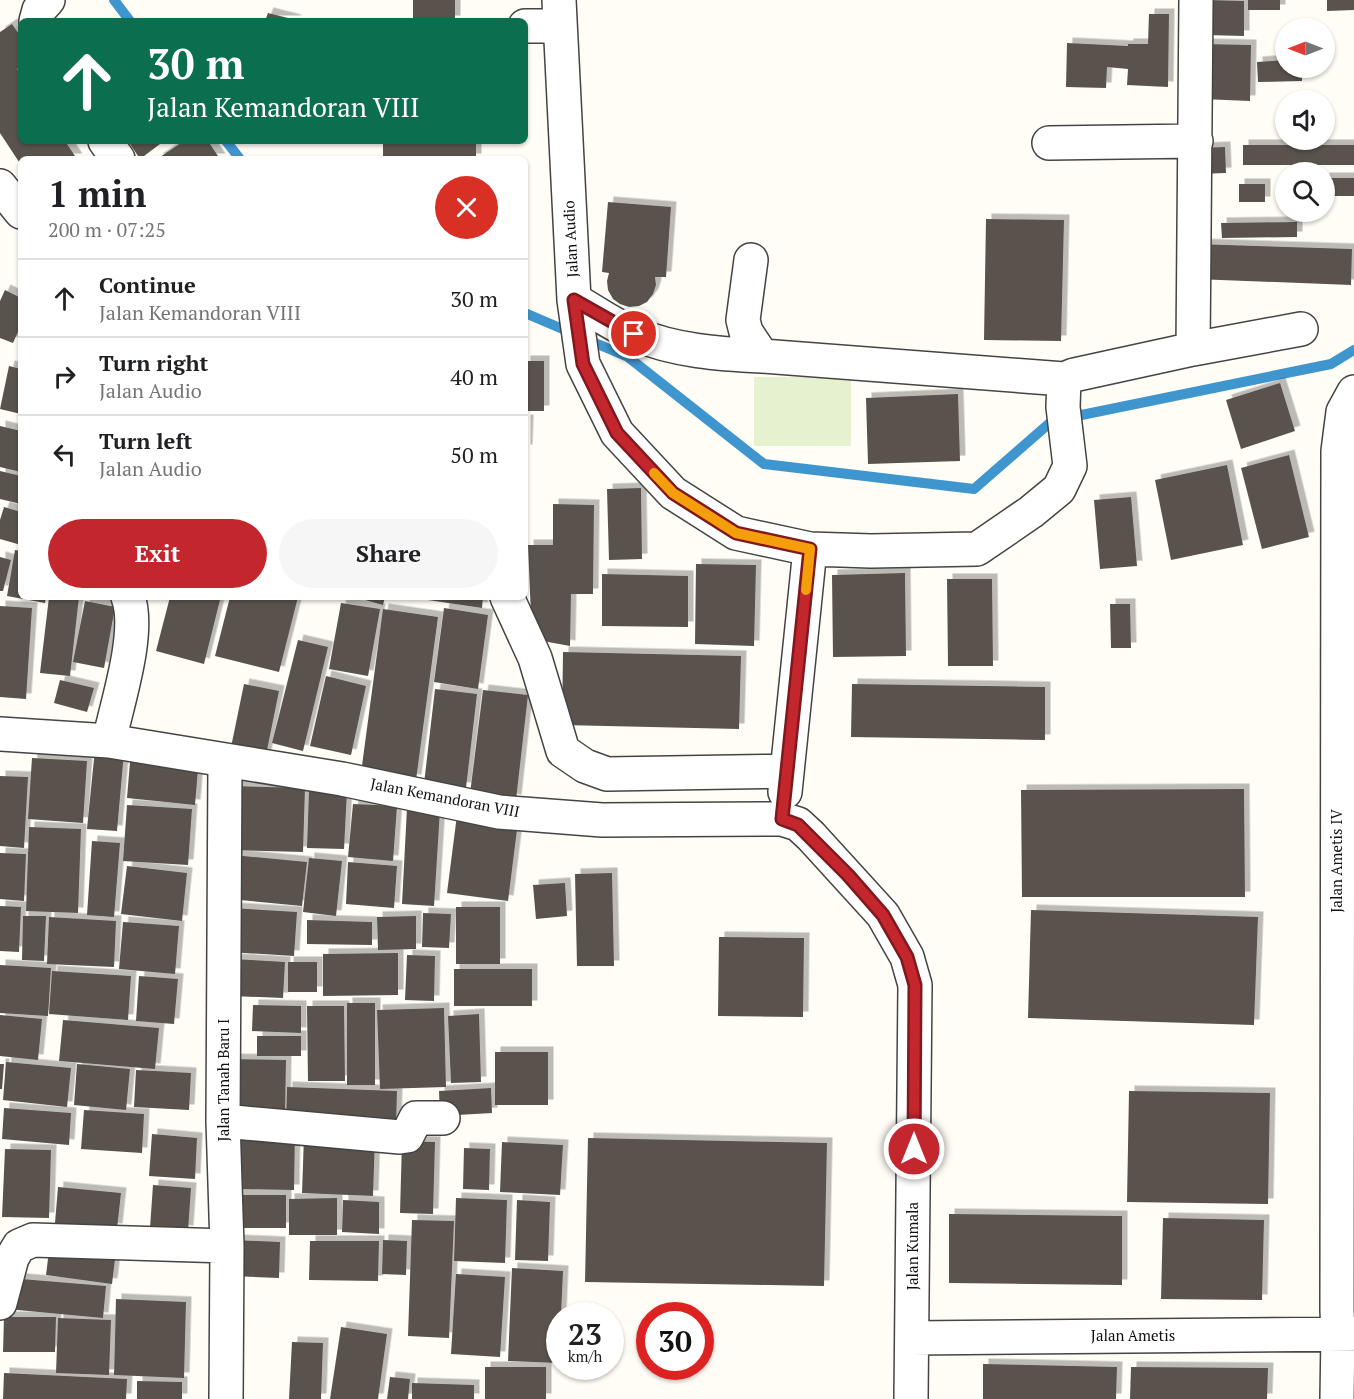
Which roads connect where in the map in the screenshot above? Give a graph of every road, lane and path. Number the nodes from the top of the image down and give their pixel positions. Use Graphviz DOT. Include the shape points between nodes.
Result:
graph roads {
  1 [pos="48,0"];
  2 [pos="1196,0"];
  3 [pos="559,13"];
  4 [pos="37,18"];
  5 [pos="528,25"];
  6 [pos="1196,141"];
  7 [pos="1049,143"];
  8 [pos="0,186"];
  9 [pos="18,208"];
  10 [pos="751,260"];
  11 [pos="575,310"];
  12 [pos="1301,329"];
  13 [pos="1193,349"];
  14 [pos="762,356"];
  15 [pos="1354,392"];
  16 [pos="1064,393"];
  17 [pos="810,549"];
  18 [pos="129,600"];
  19 [pos="508,600"];
  20 [pos="0,734"];
  21 [pos="109,741"];
  22 [pos="225,760"];
  23 [pos="787,771"];
  24 [pos="782,819"];
  25 [pos="915,985"];
  26 [pos="443,1118"];
  27 [pos="223,1121"];
  28 [pos="226,1246"];
  29 [pos="0,1303"];
  30 [pos="1346,1334"];
  31 [pos="912,1338"];
  32 [pos="226,1399"];
  33 [pos="911,1399"];
  34 [pos="1337,1399"];
  1 -- 4 [label="street"];
  2 -- 6 [label="street"];
  3 -- 5 [label="street"];
  3 -- 11 [label="street, Jalan Audio"];
  6 -- 7 [label="street"];
  6 -- 13 [label="street"];
  8 -- 9 [label="street"];
  10 -- 14 [label="street" via="743,320"];
  11 -- 14 [label="street" via="674,347"];
  11 -- 17 [label="street, Jalan Audio" via="583,364 617,433 673,493 736,533"];
  12 -- 13 [label="street"];
  13 -- 16 [label="street" via="1074,375"];
  14 -- 16 [label="street"];
  15 -- 30 [label="street, Jalan Ametis IV" via="1342,412 1338,451 1337,1310"];
  16 -- 17 [label="street, Jalan Audio" via="1070,466 1059,489 977,549"];
  17 -- 23 [label="street"];
  18 -- 21 [label="street" via="130,646"];
  19 -- 23 [label="street" via="535,658 563,751 585,766 607,774"];
  20 -- 21 [label="street, Jalan Kemandoran VIII"];
  21 -- 22 [label="street, Jalan Kemandoran VIII"];
  22 -- 24 [label="street, Jalan Kemandoran VIII" via="342,778 500,812 602,820"];
  22 -- 27 [label="street, Jalan Tanah Baru I"];
  23 -- 24 [label="street"];
  24 -- 25 [label="street, Jalan Kemandoran VIII" via="811,836 883,915 907,957"];
  25 -- 31 [label="street, Jalan Kumala"];
  26 -- 27 [label="street" via="416,1119 406,1136 400,1137"];
  27 -- 28 [label="street, Jalan Tanah Baru I"];
  28 -- 29 [label="street" via="33,1240 19,1246 12,1258"];
  28 -- 32 [label="street, Jalan Tanah Baru I"];
  30 -- 31 [label="street, Jalan Ametis"];
  30 -- 34 [label="street, Jalan Ametis IV"];
  31 -- 33 [label="street, Jalan Kumala"];
}
